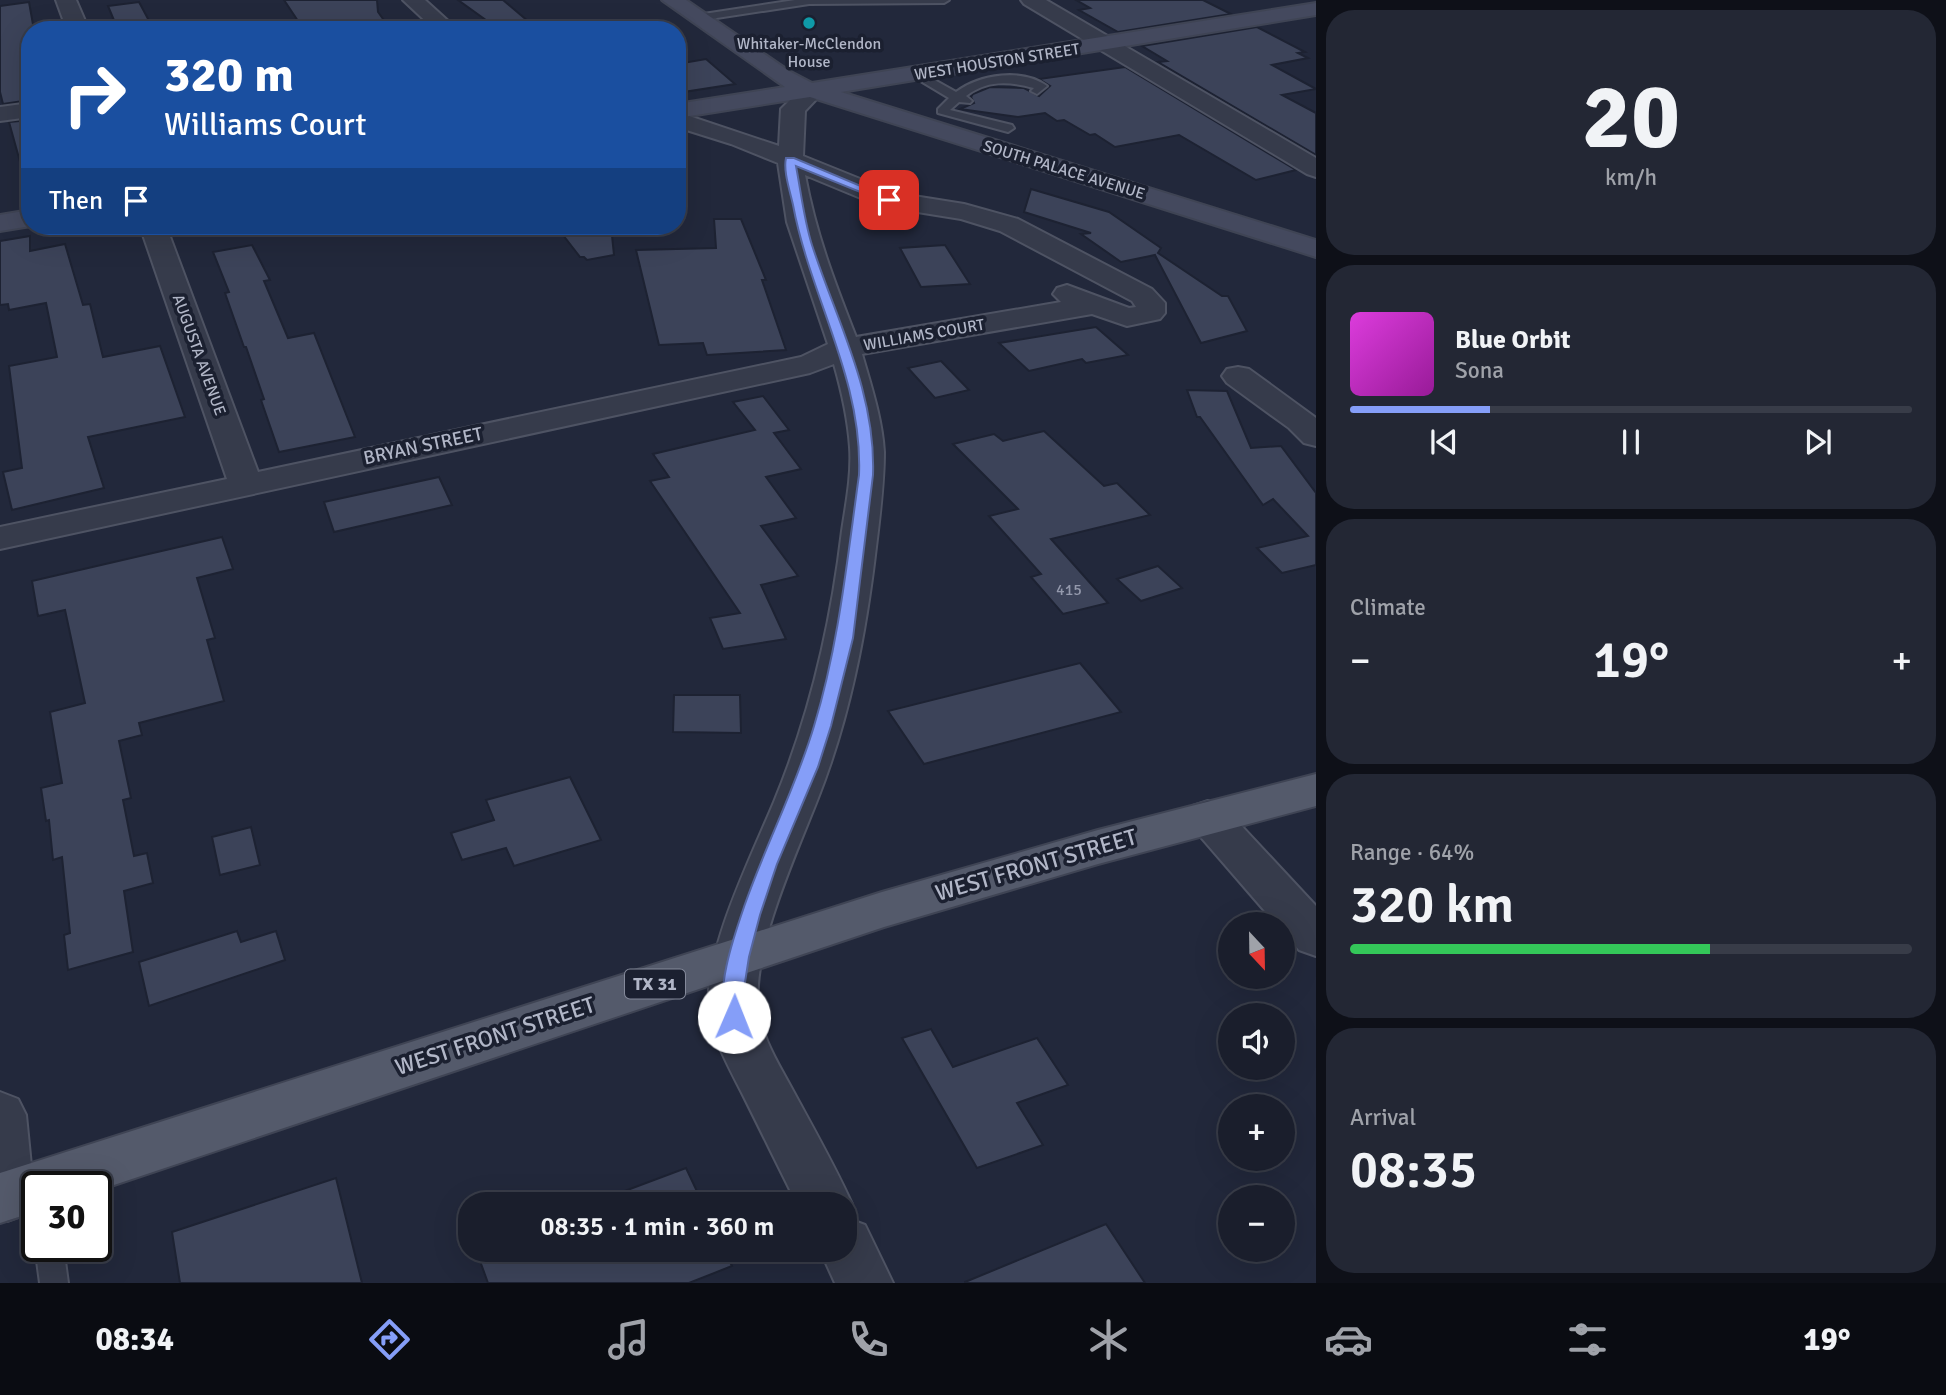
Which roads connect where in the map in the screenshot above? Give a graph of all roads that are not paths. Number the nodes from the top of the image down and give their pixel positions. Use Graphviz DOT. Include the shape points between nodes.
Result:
graph roads {
  1 [pos="66,0"];
  2 [pos="413,0"];
  3 [pos="672,0"];
  4 [pos="944,0"];
  5 [pos="1031,0"];
  6 [pos="1316,9"];
  7 [pos="697,18"];
  8 [pos="74,21"];
  9 [pos="438,21"];
  10 [pos="1106,44"];
  11 [pos="918,75"];
  12 [pos="812,91"];
  13 [pos="1037,91"];
  14 [pos="967,94"];
  15 [pos="686,110"];
  16 [pos="21,111"];
  17 [pos="0,114"];
  18 [pos="1018,117"];
  19 [pos="932,119"];
  20 [pos="686,122"];
  21 [pos="1008,128"];
  22 [pos="992,148"];
  23 [pos="790,160"];
  24 [pos="1316,169"];
  25 [pos="21,220"];
  26 [pos="0,223"];
  27 [pos="155,235"];
  28 [pos="1316,249"];
  29 [pos="1066,254"];
  30 [pos="1049,286"];
  31 [pos="1091,305"];
  32 [pos="1003,321"];
  33 [pos="845,348"];
  34 [pos="1238,376"];
  35 [pos="1316,436"];
  36 [pos="245,484"];
  37 [pos="0,538"];
  38 [pos="1316,790"];
  39 [pos="1209,817"];
  40 [pos="1307,916"];
  41 [pos="739,957"];
  42 [pos="0,1115"];
  43 [pos="84,1171"];
  44 [pos="21,1184"];
  45 [pos="819,1192"];
  46 [pos="51,1262"];
  47 [pos="854,1262"];
  48 [pos="54,1283"];
  49 [pos="865,1283"];
  1 -- 8 [label="street"];
  2 -- 9 [label="street"];
  3 -- 7 [label="main road, SOUTH PALACE AVENUE"];
  4 -- 7 [label="lane" via="809,1"];
  5 -- 10 [label="street"];
  6 -- 10 [label="main road, WEST HOUSTON STREET"];
  7 -- 12 [label="main road, SOUTH PALACE AVENUE" via="781,76"];
  10 -- 11 [label="main road, WEST HOUSTON STREET"];
  10 -- 24 [label="street"];
  11 -- 12 [label="main road, WEST HOUSTON STREET"];
  11 -- 14 [label="lane"];
  12 -- 15 [label="main road, WEST HOUSTON STREET"];
  12 -- 19 [label="main road, SOUTH PALACE AVENUE"];
  12 -- 23 [label="street" via="793,109"];
  13 -- 14 [label="lane" via="1041,86 1012,78 988,79"];
  14 -- 19 [label="lane"];
  16 -- 17 [label="street"];
  18 -- 21 [label="lane"];
  19 -- 21 [label="lane"];
  19 -- 22 [label="main road, SOUTH PALACE AVENUE"];
  20 -- 23 [label="street, WILLIAMS COURT"];
  21 -- 22 [label="lane"];
  22 -- 28 [label="main road, SOUTH PALACE AVENUE"];
  23 -- 29 [label="street, WILLIAMS COURT" via="889,200 964,212 1009,225"];
  23 -- 33 [label="street" via="806,243"];
  25 -- 26 [label="main road"];
  27 -- 36 [label="street, AUGUSTA AVENUE"];
  29 -- 30 [label="street, WILLIAMS COURT"];
  29 -- 31 [label="street, WILLIAMS COURT" via="1142,295 1152,307 1150,313 1127,317"];
  30 -- 31 [label="street, WILLIAMS COURT"];
  30 -- 32 [label="street, WILLIAMS COURT" via="1033,305"];
  31 -- 32 [label="street, WILLIAMS COURT"];
  32 -- 33 [label="street, WILLIAMS COURT"];
  33 -- 36 [label="street, BRYAN STREET" via="810,364"];
  33 -- 41 [label="street" via="861,404 867,450 845,638 813,757 768,864"];
  34 -- 35 [label="street"];
  36 -- 37 [label="street, BRYAN STREET"];
  38 -- 39 [label="main road, WEST FRONT STREET / TX 31"];
  39 -- 40 [label="street"];
  39 -- 41 [label="main road, WEST FRONT STREET / TX 31" via="849,918"];
  41 -- 43 [label="main road, WEST FRONT STREET / TX 31"];
  41 -- 45 [label="street" via="734,1017 743,1044"];
  42 -- 44 [label="street"];
  46 -- 48 [label="lane"];
  47 -- 49 [label="street"];
}
